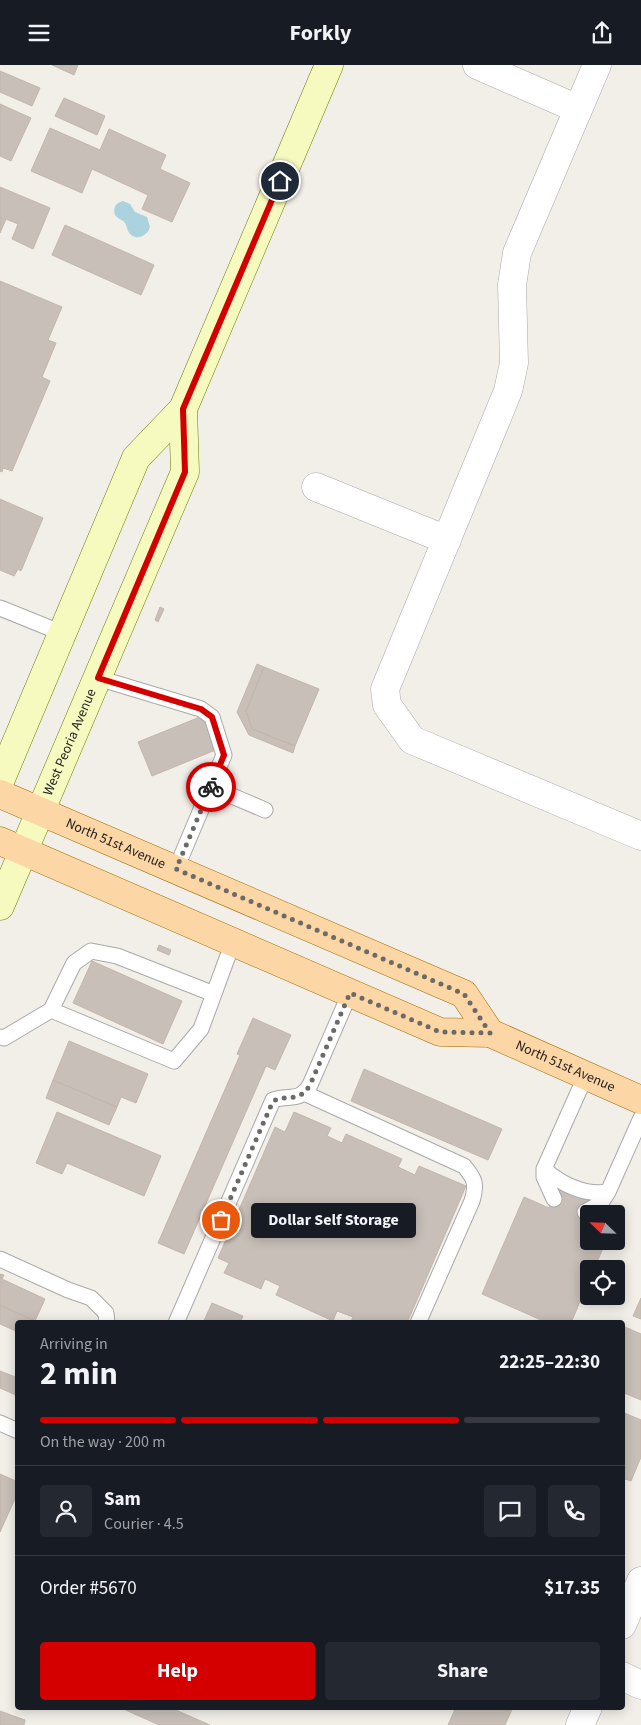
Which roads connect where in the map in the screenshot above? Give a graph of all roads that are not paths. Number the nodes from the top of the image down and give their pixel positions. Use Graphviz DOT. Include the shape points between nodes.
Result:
graph roads {
  1 [pos="329,65"];
  2 [pos="478,65"];
  3 [pos="588,68"];
  4 [pos="578,109"];
  5 [pos="183,409"];
  6 [pos="316,487"];
  7 [pos="447,540"];
  8 [pos="0,608"];
  9 [pos="62,633"];
  10 [pos="98,678"];
  11 [pos="0,781"];
  12 [pos="211,787"];
  13 [pos="0,794"];
  14 [pos="265,810"];
  15 [pos="41,811"];
  16 [pos="641,836"];
  17 [pos="12,846"];
  18 [pos="176,869"];
  19 [pos="0,906"];
  20 [pos="234,942"];
  21 [pos="350,993"];
  22 [pos="214,994"];
  23 [pos="51,1010"];
  24 [pos="490,1033"];
  25 [pos="0,1037"];
  26 [pos="586,1075"];
  27 [pos="304,1093"];
  28 [pos="641,1100"];
  29 [pos="641,1119"];
  30 [pos="544,1169"];
  31 [pos="608,1192"];
  32 [pos="554,1199"];
  33 [pos="598,1205"];
  34 [pos="0,1259"];
  35 [pos="106,1320"];
  36 [pos="177,1320"];
  37 [pos="419,1320"];
  38 [pos="0,1423"];
  39 [pos="15,1430"];
  40 [pos="641,1581"];
  41 [pos="625,1618"];
  42 [pos="625,1677"];
  43 [pos="641,1685"];
  44 [pos="587,1710"];
  45 [pos="580,1725"];
  1 -- 5 [label="main road, West Peoria Avenue"];
  2 -- 4 [label="street"];
  3 -- 4 [label="street"];
  4 -- 7 [label="street" via="517,253 512,285 514,363 508,391"];
  5 -- 9 [label="main road, West Peoria Avenue" via="136,459"];
  5 -- 10 [label="main road, West Peoria Avenue" via="185,472"];
  6 -- 7 [label="street"];
  7 -- 16 [label="street" via="385,689 387,705 412,741"];
  8 -- 9 [label="lane"];
  9 -- 11 [label="main road, West Peoria Avenue"];
  10 -- 12 [label="lane" via="201,709 212,717 224,755"];
  10 -- 15 [label="main road, West Peoria Avenue"];
  12 -- 14 [label="lane"];
  12 -- 18 [label="lane"];
  13 -- 15 [label="main road, North 51st Avenue"];
  15 -- 17 [label="main road, West Peoria Avenue"];
  15 -- 18 [label="main road, North 51st Avenue"];
  17 -- 19 [label="main road, West Peoria Avenue"];
  17 -- 20 [label="main road, North 51st Avenue"];
  18 -- 24 [label="main road, North 51st Avenue" via="464,994"];
  20 -- 21 [label="main road, North 51st Avenue"];
  20 -- 22 [label="lane"];
  21 -- 24 [label="main road, North 51st Avenue" via="440,1032"];
  21 -- 27 [label="lane"];
  22 -- 23 [label="lane" via="117,956 91,951 74,963"];
  22 -- 23 [label="lane" via="200,1029 174,1061"];
  23 -- 25 [label="lane" via="4,1038"];
  24 -- 26 [label="main road, North 51st Avenue"];
  26 -- 28 [label="main road, North 51st Avenue"];
  26 -- 30 [label="lane"];
  27 -- 36 [label="lane" via="273,1101"];
  27 -- 37 [label="lane" via="464,1166 474,1177 472,1201"];
  29 -- 31 [label="lane"];
  30 -- 31 [label="lane" via="580,1190"];
  30 -- 32 [label="lane" via="544,1177"];
  31 -- 33 [label="lane"];
  34 -- 35 [label="lane" via="91,1298 106,1313"];
  38 -- 39 [label="lane"];
  40 -- 41 [label="street"];
  42 -- 43 [label="street"];
  44 -- 45 [label="street"];
}
